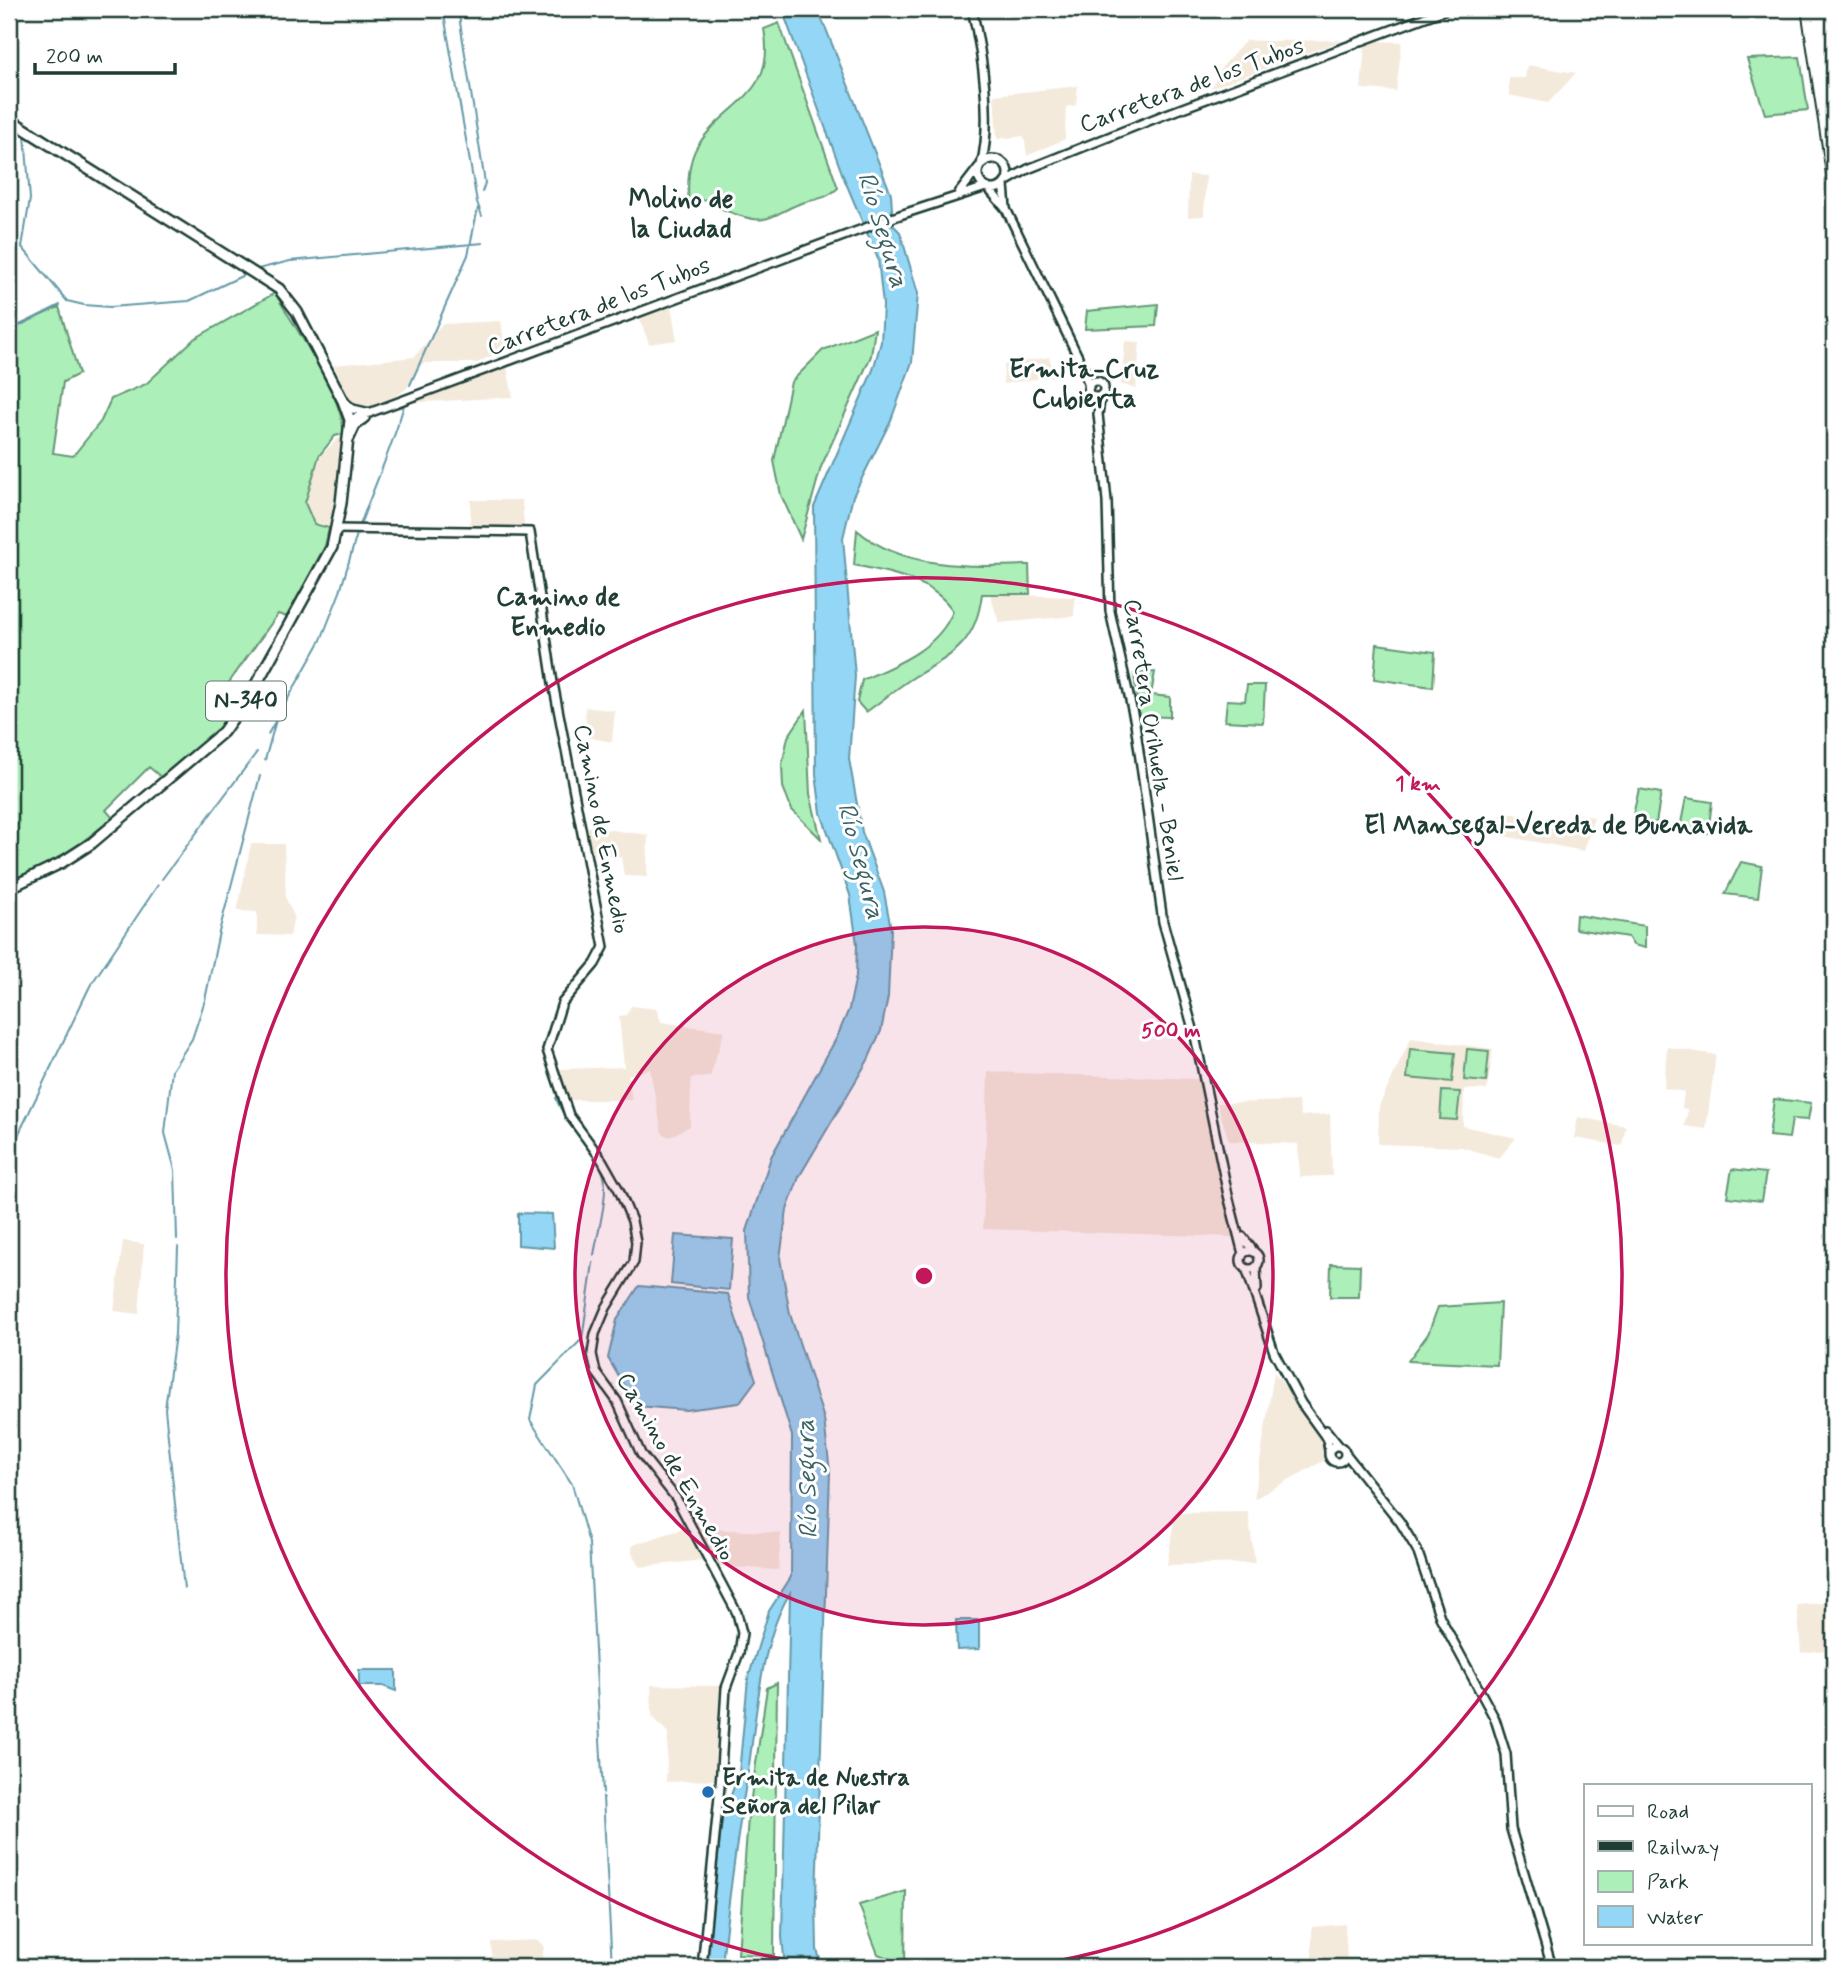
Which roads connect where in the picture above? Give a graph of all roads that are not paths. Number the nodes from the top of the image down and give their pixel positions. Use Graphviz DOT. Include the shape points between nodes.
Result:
graph roads {
  1 [pos="972,9"];
  2 [pos="1447,9"];
  3 [pos="9,119"];
  4 [pos="985,135"];
  5 [pos="999,160"];
  6 [pos="981,166"];
  7 [pos="1007,167"];
  8 [pos="1028,169"];
  9 [pos="1005,183"];
  10 [pos="987,188"];
  11 [pos="958,194"];
  12 [pos="1006,209"];
  13 [pos="1083,367"];
  14 [pos="1097,381"];
  15 [pos="1089,387"];
  16 [pos="1092,395"];
  17 [pos="1101,395"];
  18 [pos="343,401"];
  19 [pos="371,413"];
  20 [pos="1098,414"];
  21 [pos="350,420"];
  22 [pos="350,438"];
  23 [pos="337,529"];
  24 [pos="9,888"];
  25 [pos="1201,1066"];
  26 [pos="1254,1252"];
  27 [pos="1243,1254"];
  28 [pos="1256,1267"];
  29 [pos="1246,1268"];
  30 [pos="1339,1446"];
  31 [pos="1329,1451"];
  32 [pos="1346,1454"];
  33 [pos="1339,1462"];
  34 [pos="1358,1471"];
  35 [pos="1550,1965"];
  36 [pos="702,1967"];
  1 -- 4 [label="main road"];
  2 -- 8 [label="main road, Carretera de los Tubos"];
  3 -- 18 [label="highway, N-340" via="279,289 297,312"];
  4 -- 5 [label="main road"];
  4 -- 6 [label="main road"];
  5 -- 6 [label="main road"];
  5 -- 7 [label="main road"];
  6 -- 10 [label="main road" via="979,180"];
  6 -- 11 [label="main road"];
  7 -- 8 [label="main road, Carretera de los Tubos"];
  7 -- 9 [label="main road"];
  8 -- 9 [label="main road, Carretera de los Tubos"];
  9 -- 10 [label="main road"];
  9 -- 12 [label="main road"];
  10 -- 11 [label="main road, Carretera de los Tubos"];
  10 -- 12 [label="main road"];
  11 -- 19 [label="main road, Carretera de los Tubos"];
  12 -- 13 [label="main road"];
  13 -- 14 [label="main road"];
  13 -- 15 [label="main road"];
  14 -- 15 [label="main road"];
  14 -- 17 [label="main road" via="1103,387"];
  15 -- 16 [label="main road, Carretera Orihuela - Beniel"];
  16 -- 17 [label="main road"];
  16 -- 20 [label="main road, Carretera Orihuela - Beniel"];
  17 -- 20 [label="main road, Carretera Orihuela - Beniel"];
  18 -- 19 [label="main road"];
  18 -- 21 [label="highway, N-340"];
  19 -- 21 [label="main road, Carretera de los Tubos"];
  19 -- 22 [label="main road, Carretera de los Tubos" via="356,425"];
  20 -- 25 [label="main road, Carretera Orihuela - Beniel" via="1107,501 1110,611 1135,723 1163,922"];
  21 -- 22 [label="highway, N-340"];
  22 -- 23 [label="highway, N-340"];
  23 -- 24 [label="highway, N-340" via="294,620 229,725 92,844"];
  23 -- 36 [label="main road, Camino de Enmedio" via="530,531 553,683 604,947 562,1003 547,1050 569,1115 619,1191 636,1242 634,1262 606,1308 592,1354 596,1371 617,1401 641,1454 682,1510 737,1613 742,1633 726,1688"];
  25 -- 26 [label="main road, Carretera Orihuela - Beniel" via="1238,1222"];
  25 -- 27 [label="main road, Carretera Orihuela - Beniel"];
  26 -- 27 [label="main road"];
  26 -- 28 [label="main road" via="1259,1258"];
  27 -- 29 [label="main road" via="1241,1262"];
  28 -- 29 [label="main road"];
  28 -- 30 [label="main road" via="1259,1298 1273,1341 1300,1393"];
  29 -- 31 [label="main road" via="1275,1352 1301,1403 1327,1439"];
  30 -- 31 [label="main road"];
  30 -- 32 [label="main road"];
  31 -- 33 [label="main road" via="1331,1460"];
  32 -- 33 [label="main road"];
  32 -- 34 [label="main road"];
  33 -- 34 [label="main road"];
  34 -- 35 [label="main road" via="1418,1550 1440,1617 1495,1719 1506,1754 1511,1829"];
}
